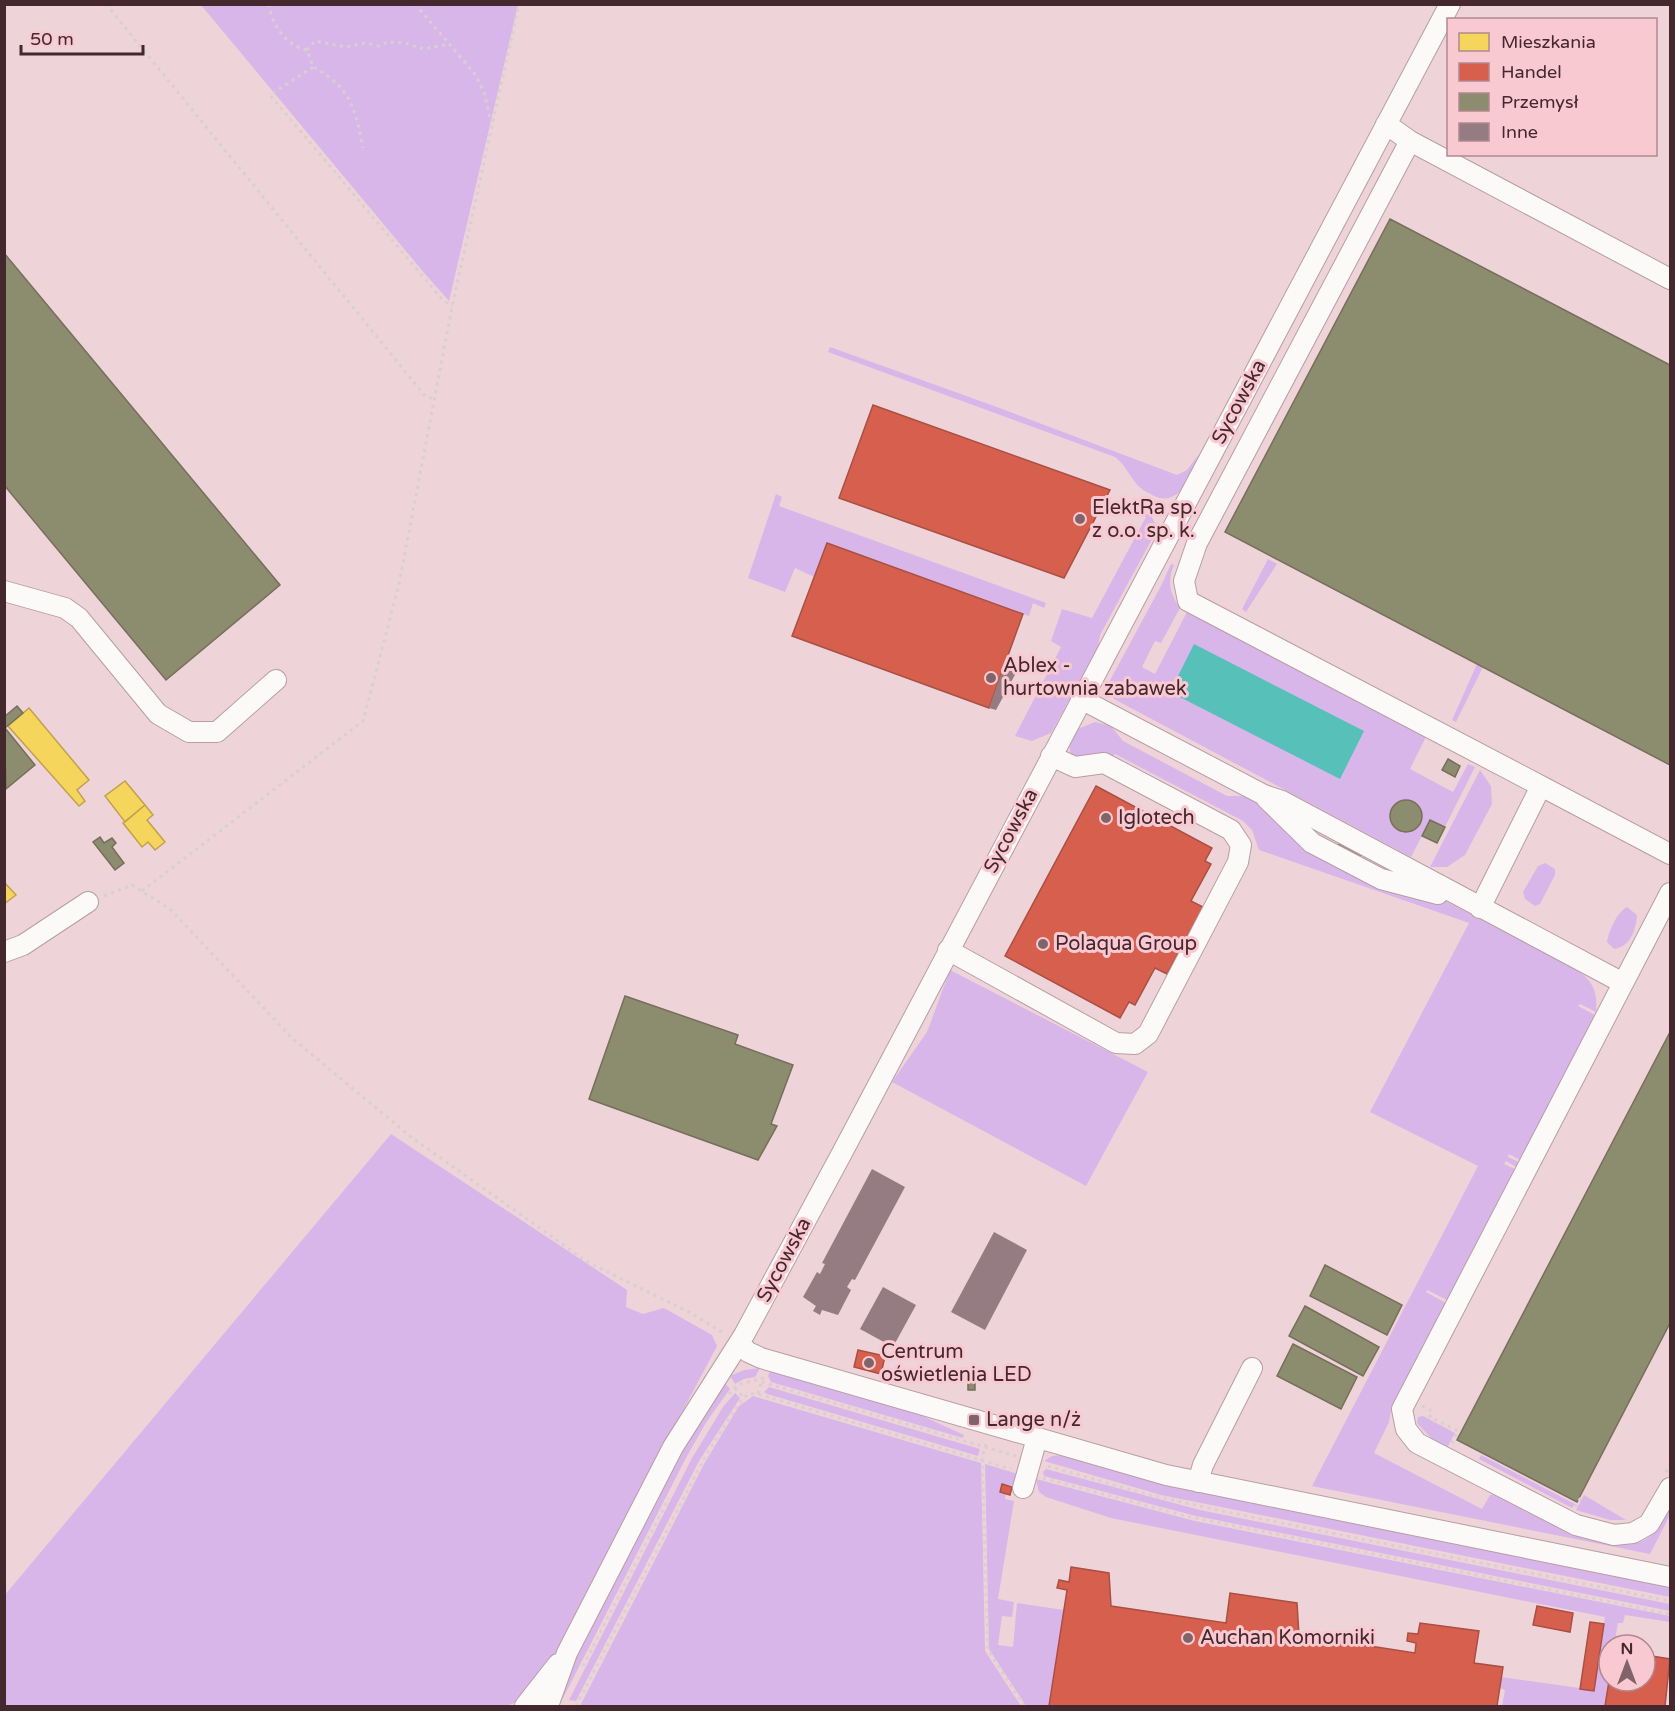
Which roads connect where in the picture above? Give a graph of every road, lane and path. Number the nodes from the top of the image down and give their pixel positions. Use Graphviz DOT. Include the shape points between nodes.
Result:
graph roads {
  1 [pos="106,4"];
  2 [pos="269,4"];
  3 [pos="415,4"];
  4 [pos="519,4"];
  5 [pos="1450,4"];
  6 [pos="449,44"];
  7 [pos="307,50"];
  8 [pos="313,67"];
  9 [pos="491,123"];
  10 [pos="1386,124"];
  11 [pos="1410,141"];
  12 [pos="363,148"];
  13 [pos="1671,279"];
  14 [pos="452,307"];
  15 [pos="436,399"];
  16 [pos="4,591"];
  17 [pos="276,680"];
  18 [pos="1081,699"];
  19 [pos="1051,756"];
  20 [pos="1541,786"];
  21 [pos="1671,854"];
  22 [pos="142,891"];
  23 [pos="1671,893"];
  24 [pos="88,902"];
  25 [pos="1480,908"];
  26 [pos="948,950"];
  27 [pos="4,952"];
  28 [pos="1623,983"];
  29 [pos="739,1343"];
  30 [pos="1252,1368"];
  31 [pos="1418,1398"];
  32 [pos="723,1402"];
  33 [pos="1037,1438"];
  34 [pos="985,1446"];
  35 [pos="1450,1447"];
  36 [pos="983,1461"];
  37 [pos="1671,1464"];
  38 [pos="1027,1474"];
  39 [pos="1668,1481"];
  40 [pos="1198,1482"];
  41 [pos="1583,1494"];
  42 [pos="670,1495"];
  43 [pos="1580,1499"];
  44 [pos="1671,1577"];
  45 [pos="1671,1601"];
  46 [pos="1671,1614"];
  47 [pos="567,1653"];
  48 [pos="579,1674"];
  49 [pos="525,1707"];
  50 [pos="548,1707"];
  51 [pos="576,1707"];
  52 [pos="1024,1707"];
  1 -- 15 [label="path" via="426,397"];
  2 -- 7 [label="path" via="281,36 296,48"];
  3 -- 6 [label="path"];
  4 -- 9 [label="path"];
  5 -- 10 [label="street, Sycowska"];
  6 -- 7 [label="path" via="423,49 405,43 346,47 315,41"];
  6 -- 9 [label="path" via="475,74"];
  7 -- 8 [label="path"];
  8 -- 12 [label="path" via="334,78 348,96"];
  8 -- 14 [label="path" via="270,95"];
  9 -- 14 [label="path"];
  10 -- 11 [label="street"];
  10 -- 18 [label="street, Sycowska"];
  11 -- 13 [label="street"];
  11 -- 20 [label="street" via="1197,543 1184,581 1188,601"];
  14 -- 15 [label="path"];
  15 -- 22 [label="path" via="399,584 363,721"];
  16 -- 17 [label="street" via="65,608 79,618 158,714 189,732 217,732"];
  18 -- 19 [label="street, Sycowska"];
  18 -- 25 [label="street" via="1453,890"];
  19 -- 26 [label="street, Sycowska"];
  19 -- 26 [label="street" via="1075,767 1104,763 1232,830 1241,845 1238,862 1148,1034 1135,1044 1116,1043"];
  20 -- 21 [label="street"];
  20 -- 25 [label="street"];
  22 -- 24 [label="path" via="132,885"];
  22 -- 29 [label="path" via="170,909 292,1038 411,1137 589,1263 701,1319"];
  23 -- 28 [label="street"];
  24 -- 27 [label="street" via="23,945"];
  25 -- 28 [label="street"];
  26 -- 29 [label="street, Sycowska"];
  28 -- 39 [label="street" via="1409,1392 1402,1416 1408,1435 1417,1443 1587,1529 1625,1535 1641,1530 1654,1518"];
  29 -- 33 [label="street" via="761,1358"];
  29 -- 47 [label="street, Sycowska" via="677,1438"];
  30 -- 40 [label="street"];
  31 -- 35 [label="path" via="1421,1405 1432,1411 1430,1417 1458,1431"];
  32 -- 34 [label="path" via="737,1385 755,1380"];
  33 -- 38 [label="street"];
  33 -- 40 [label="street"];
  34 -- 36 [label="path"];
  34 -- 38 [label="path"];
  36 -- 38 [label="path"];
  36 -- 51 [label="path" via="748,1394 705,1457"];
  36 -- 52 [label="path" via="988,1650"];
  37 -- 39 [label="path"];
  38 -- 45 [label="path"];
  38 -- 46 [label="path" via="1186,1516"];
  40 -- 44 [label="street"];
  41 -- 43 [label="path"];
  42 -- 48 [label="path"];
  47 -- 49 [label="street, Sycowska"];
  47 -- 50 [label="street, Sycowska"];
}
